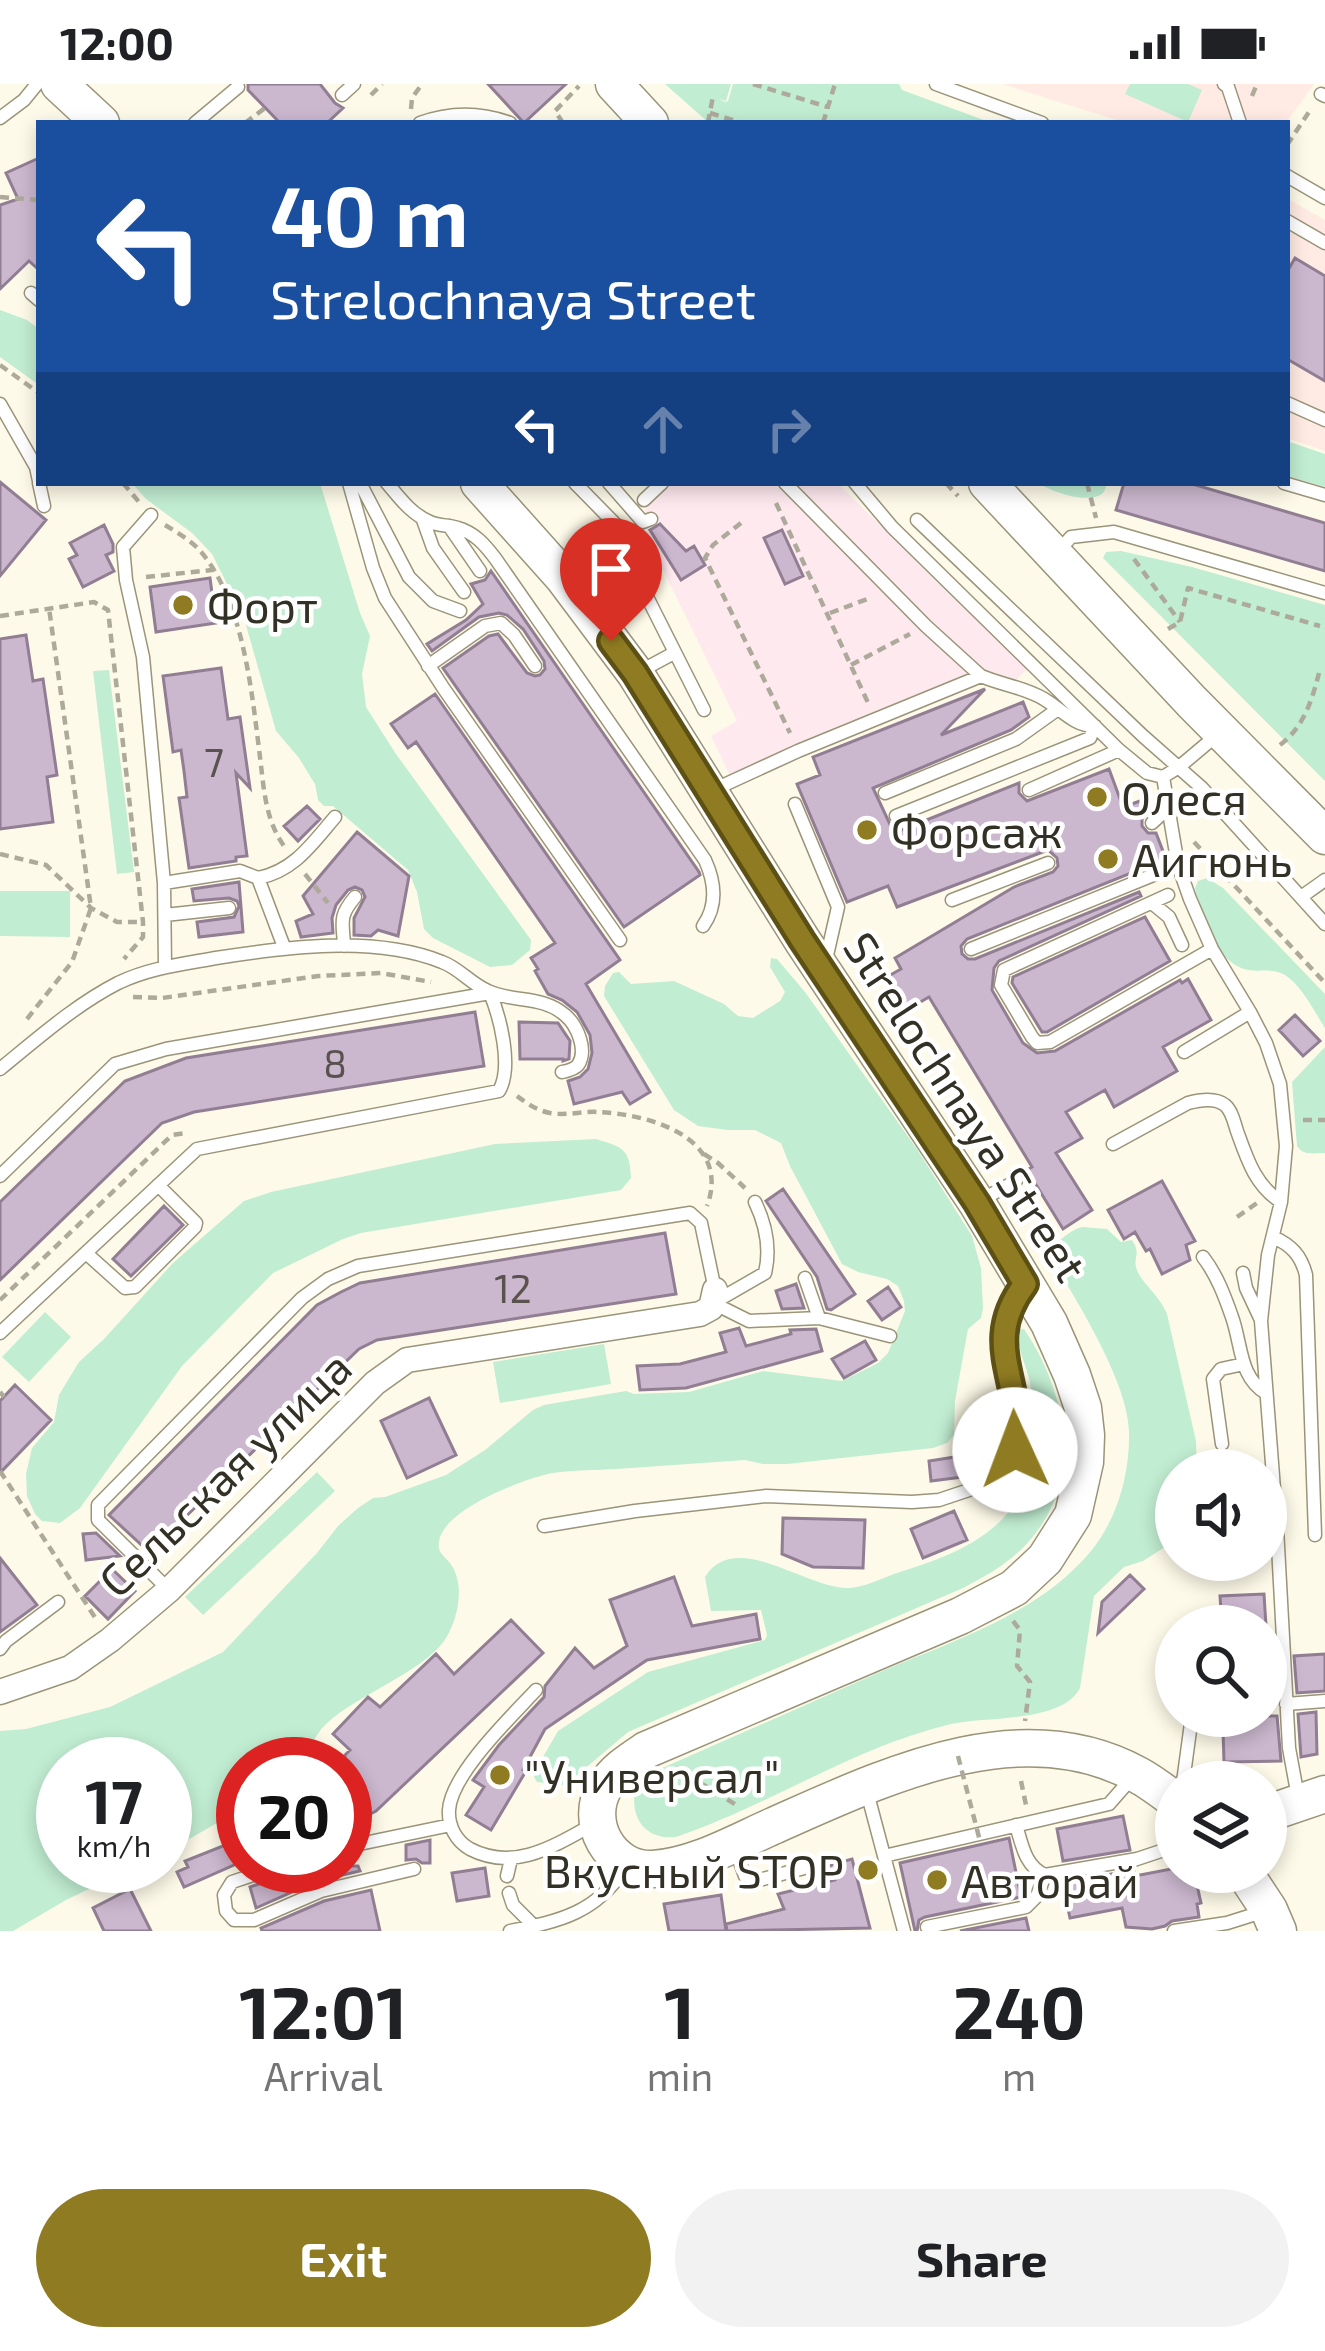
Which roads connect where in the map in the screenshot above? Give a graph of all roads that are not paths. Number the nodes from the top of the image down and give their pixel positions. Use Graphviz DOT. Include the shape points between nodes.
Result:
graph roads {
  1 [pos="38,84"];
  2 [pos="59,84"];
  3 [pos="354,84"];
  4 [pos="614,84"];
  5 [pos="936,84"];
  6 [pos="1223,84"];
  7 [pos="238,87"];
  8 [pos="342,95"];
  9 [pos="0,118"];
  10 [pos="97,120"];
  11 [pos="199,120"];
  12 [pos="431,120"];
  13 [pos="495,120"];
  14 [pos="647,120"];
  15 [pos="1034,120"];
  16 [pos="1239,120"];
  17 [pos="1290,178"];
  18 [pos="1325,198"];
  19 [pos="1290,223"];
  20 [pos="1325,243"];
  21 [pos="1290,405"];
  22 [pos="2,408"];
  23 [pos="1325,420"];
  24 [pos="36,465"];
  25 [pos="1290,485"];
  26 [pos="40,486"];
  27 [pos="350,486"];
  28 [pos="362,486"];
  29 [pos="389,486"];
  30 [pos="481,486"];
  31 [pos="578,486"];
  32 [pos="612,486"];
  33 [pos="659,486"];
  34 [pos="788,486"];
  35 [pos="858,486"];
  36 [pos="991,486"];
  37 [pos="1325,495"];
  38 [pos="644,500"];
  39 [pos="44,506"];
  40 [pos="151,515"];
  41 [pos="422,519"];
  42 [pos="651,519"];
  43 [pos="917,520"];
  44 [pos="449,526"];
  45 [pos="1055,555"];
  46 [pos="480,572"];
  47 [pos="464,592"];
  48 [pos="1325,593"];
  49 [pos="460,611"];
  50 [pos="674,653"];
  51 [pos="428,666"];
  52 [pos="535,666"];
  53 [pos="635,673"];
  54 [pos="981,676"];
  55 [pos="1058,709"];
  56 [pos="704,710"];
  57 [pos="1095,726"];
  58 [pos="1222,732"];
  59 [pos="1119,750"];
  60 [pos="1179,767"];
  61 [pos="1163,777"];
  62 [pos="1029,790"];
  63 [pos="709,792"];
  64 [pos="885,793"];
  65 [pos="795,804"];
  66 [pos="1169,811"];
  67 [pos="896,816"];
  68 [pos="334,817"];
  69 [pos="1152,823"];
  70 [pos="1324,834"];
  71 [pos="1048,863"];
  72 [pos="1178,866"];
  73 [pos="258,878"];
  74 [pos="1325,880"];
  75 [pos="164,883"];
  76 [pos="1168,895"];
  77 [pos="356,897"];
  78 [pos="1301,897"];
  79 [pos="952,901"];
  80 [pos="1152,903"];
  81 [pos="229,908"];
  82 [pos="165,915"];
  83 [pos="1325,924"];
  84 [pos="703,926"];
  85 [pos="620,940"];
  86 [pos="1182,945"];
  87 [pos="344,946"];
  88 [pos="284,947"];
  89 [pos="971,949"];
  90 [pos="1212,949"];
  91 [pos="165,967"];
  92 [pos="824,970"];
  93 [pos="490,993"];
  94 [pos="1250,1012"];
  95 [pos="1184,1052"];
  96 [pos="0,1069"];
  97 [pos="562,1072"];
  98 [pos="1113,1144"];
  99 [pos="0,1176"];
  100 [pos="1016,1180"];
  101 [pos="158,1185"];
  102 [pos="755,1202"];
  103 [pos="1281,1202"];
  104 [pos="977,1203"];
  105 [pos="1273,1237"];
  106 [pos="86,1253"];
  107 [pos="1203,1257"];
  108 [pos="1243,1273"];
  109 [pos="806,1278"];
  110 [pos="1025,1284"];
  111 [pos="714,1296"];
  112 [pos="819,1318"];
  113 [pos="1261,1321"];
  114 [pos="0,1333"];
  115 [pos="890,1336"];
  116 [pos="1244,1364"];
  117 [pos="1266,1393"];
  118 [pos="1222,1444"];
  119 [pos="544,1526"];
  120 [pos="1316,1535"];
  121 [pos="169,1590"];
  122 [pos="58,1602"];
  123 [pos="1281,1605"];
  124 [pos="0,1649"];
  125 [pos="536,1690"];
  126 [pos="0,1692"];
  127 [pos="1325,1701"];
  128 [pos="1287,1704"];
  129 [pos="1287,1719"];
  130 [pos="1136,1774"];
  131 [pos="866,1786"];
  132 [pos="1155,1787"];
  133 [pos="1297,1804"];
  134 [pos="598,1821"];
  135 [pos="1023,1824"];
  136 [pos="451,1825"];
  137 [pos="743,1830"];
  138 [pos="372,1841"];
  139 [pos="1155,1853"];
  140 [pos="884,1856"];
  141 [pos="511,1858"];
  142 [pos="628,1865"];
  143 [pos="808,1867"];
  144 [pos="415,1869"];
  145 [pos="1045,1875"];
  146 [pos="507,1876"];
  147 [pos="372,1879"];
  148 [pos="225,1893"];
  149 [pos="317,1893"];
  150 [pos="509,1893"];
  151 [pos="1257,1893"];
  152 [pos="1273,1920"];
  153 [pos="534,1926"];
  154 [pos="927,1928"];
  155 [pos="510,1931"];
  156 [pos="904,1931"];
  157 [pos="1174,1931"];
  1 -- 9 [label="lane"];
  2 -- 10 [label="main road"];
  3 -- 8 [label="lane"];
  4 -- 14 [label="main road"];
  5 -- 15 [label="lane"];
  6 -- 16 [label="lane"];
  7 -- 11 [label="lane"];
  12 -- 13 [label="lane"];
  17 -- 18 [label="lane"];
  19 -- 20 [label="lane"];
  21 -- 23 [label="lane"];
  22 -- 24 [label="lane"];
  25 -- 37 [label="lane"];
  26 -- 39 [label="lane"];
  27 -- 51 [label="lane" via="385,598"];
  28 -- 49 [label="lane" via="410,577 434,601"];
  29 -- 41 [label="lane"];
  30 -- 53 [label="main road, Strelochnaya Street"];
  31 -- 50 [label="lane" via="628,537 632,567"];
  32 -- 42 [label="lane" via="644,522"];
  33 -- 38 [label="lane"];
  34 -- 54 [label="lane"];
  35 -- 57 [label="lane"];
  36 -- 45 [label="main road"];
  40 -- 75 [label="lane" via="123,547 143,657"];
  41 -- 44 [label="lane"];
  41 -- 47 [label="lane"];
  43 -- 60 [label="lane"];
  44 -- 46 [label="lane"];
  44 -- 84 [label="lane" via="484,544 705,860 714,880"];
  45 -- 48 [label="lane" via="1071,537 1108,532"];
  45 -- 58 [label="main road"];
  50 -- 53 [label="lane"];
  50 -- 56 [label="lane"];
  51 -- 52 [label="lane" via="501,622"];
  51 -- 85 [label="lane"];
  53 -- 63 [label="main road, Strelochnaya Street"];
  54 -- 55 [label="lane"];
  54 -- 63 [label="lane"];
  55 -- 57 [label="lane"];
  55 -- 64 [label="lane" via="1016,740"];
  57 -- 59 [label="lane"];
  57 -- 67 [label="lane" via="1090,738"];
  58 -- 60 [label="lane"];
  58 -- 70 [label="main road"];
  59 -- 61 [label="lane"];
  59 -- 62 [label="lane"];
  60 -- 61 [label="lane"];
  60 -- 78 [label="lane"];
  61 -- 66 [label="lane"];
  63 -- 92 [label="main road, Strelochnaya Street"];
  65 -- 92 [label="lane" via="838,907"];
  66 -- 69 [label="lane"];
  66 -- 72 [label="lane"];
  68 -- 73 [label="lane" via="283,872"];
  71 -- 79 [label="lane"];
  72 -- 89 [label="lane"];
  72 -- 90 [label="lane"];
  73 -- 75 [label="lane" via="240,871"];
  73 -- 88 [label="lane"];
  74 -- 78 [label="lane"];
  75 -- 82 [label="lane"];
  76 -- 80 [label="lane"];
  77 -- 87 [label="lane" via="341,919"];
  78 -- 83 [label="lane"];
  80 -- 86 [label="lane"];
  80 -- 90 [label="lane" via="1004,970 1001,985 1037,1043"];
  81 -- 82 [label="lane"];
  82 -- 91 [label="lane"];
  87 -- 88 [label="lane"];
  87 -- 93 [label="lane" via="446,963"];
  88 -- 91 [label="lane"];
  90 -- 94 [label="lane"];
  91 -- 96 [label="lane" via="119,983"];
  92 -- 104 [label="main road, Strelochnaya Street"];
  93 -- 97 [label="lane" via="538,1000 572,1022 579,1063"];
  93 -- 99 [label="lane" via="116,1064"];
  93 -- 101 [label="lane" via="506,1072 499,1090 197,1149"];
  94 -- 95 [label="lane"];
  94 -- 103 [label="lane" via="1280,1084"];
  98 -- 103 [label="lane" via="1188,1103 1218,1101 1231,1113 1255,1175"];
  100 -- 104 [label="lane"];
  101 -- 106 [label="lane"];
  101 -- 106 [label="lane" via="196,1223 135,1287 125,1288"];
  102 -- 111 [label="lane" via="767,1236 764,1273"];
  103 -- 105 [label="lane"];
  104 -- 110 [label="main road, Strelochnaya Street"];
  105 -- 113 [label="lane"];
  105 -- 120 [label="lane" via="1290,1245 1306,1275"];
  106 -- 114 [label="lane"];
  107 -- 116 [label="lane" via="1234,1320"];
  108 -- 113 [label="lane"];
  109 -- 112 [label="lane"];
  110 -- 119 [label="lane" via="1010,1304 1002,1341 1015,1450 969,1490 912,1502 766,1496"];
  110 -- 134 [label="main road, Strelochnaya Street" via="1049,1323 1086,1435 1073,1515 1045,1559 982,1606 646,1750 603,1788"];
  111 -- 112 [label="lane" via="749,1321"];
  111 -- 121 [label="street, Сельская улица" via="700,1314 407,1360"];
  111 -- 121 [label="lane" via="701,1223 690,1213 358,1266 328,1279 98,1505 98,1520"];
  112 -- 115 [label="lane"];
  113 -- 117 [label="lane"];
  116 -- 117 [label="lane"];
  116 -- 118 [label="lane" via="1213,1379"];
  117 -- 123 [label="lane"];
  121 -- 126 [label="street, Сельская улица" via="70,1668"];
  122 -- 124 [label="lane"];
  125 -- 136 [label="lane" via="457,1786"];
  127 -- 128 [label="lane"];
  129 -- 133 [label="lane"];
  130 -- 131 [label="main road" via="1081,1754 1025,1748 958,1756"];
  130 -- 132 [label="main road"];
  130 -- 135 [label="lane" via="1109,1804"];
  131 -- 137 [label="main road"];
  131 -- 140 [label="lane"];
  134 -- 141 [label="lane"];
  134 -- 142 [label="main road" via="605,1844"];
  135 -- 140 [label="lane"];
  135 -- 145 [label="lane" via="1028,1861"];
  136 -- 138 [label="lane"];
  136 -- 141 [label="lane" via="476,1852"];
  137 -- 142 [label="main road" via="674,1866"];
  137 -- 143 [label="lane" via="752,1882"];
  139 -- 145 [label="lane"];
  140 -- 156 [label="lane"];
  141 -- 146 [label="lane"];
  142 -- 153 [label="lane" via="592,1905"];
  144 -- 147 [label="lane"];
  145 -- 154 [label="lane" via="1026,1907"];
  148 -- 149 [label="lane" via="226,1911 243,1921"];
  150 -- 153 [label="lane"];
  151 -- 152 [label="main road"];
  152 -- 157 [label="lane"];
  153 -- 155 [label="lane"];
}
